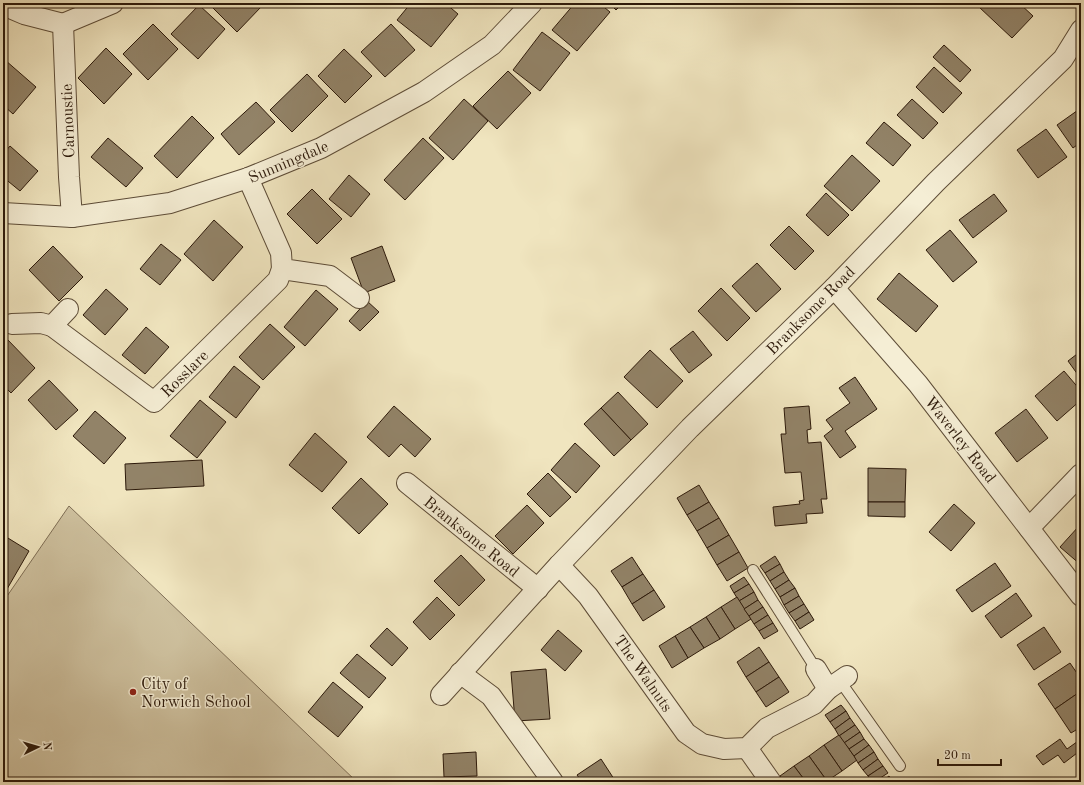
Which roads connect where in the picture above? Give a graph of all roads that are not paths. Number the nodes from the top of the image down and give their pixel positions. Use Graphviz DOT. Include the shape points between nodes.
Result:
graph roads {
  1 [pos="113,3"];
  2 [pos="532,3"];
  3 [pos="3,5"];
  4 [pos="63,24"];
  5 [pos="1081,30"];
  6 [pos="248,178"];
  7 [pos="3,213"];
  8 [pos="72,217"];
  9 [pos="282,269"];
  10 [pos="834,288"];
  11 [pos="359,298"];
  12 [pos="68,309"];
  13 [pos="12,324"];
  14 [pos="52,326"];
  15 [pos="1081,474"];
  16 [pos="407,483"];
  17 [pos="1029,528"];
  18 [pos="559,565"];
  19 [pos="753,570"];
  20 [pos="538,589"];
  21 [pos="1081,596"];
  22 [pos="816,669"];
  23 [pos="460,673"];
  24 [pos="838,682"];
  25 [pos="441,695"];
  26 [pos="747,748"];
  27 [pos="900,766"];
  28 [pos="553,782"];
  29 [pos="771,782"];
  1 -- 4 [label="street"];
  2 -- 6 [label="street, Sunningdale" via="492,45 424,92 321,148"];
  3 -- 4 [label="street" via="24,14"];
  4 -- 8 [label="street, Carnoustie"];
  5 -- 10 [label="street, Branksome Road" via="1063,59 936,182"];
  6 -- 8 [label="street, Sunningdale" via="170,203"];
  6 -- 9 [label="street" via="281,252"];
  7 -- 8 [label="street, Sunningdale"];
  9 -- 11 [label="street" via="330,276"];
  9 -- 14 [label="street, Rosslare" via="278,280 154,402"];
  10 -- 17 [label="street, Waverley Road" via="918,384"];
  10 -- 18 [label="street, Branksome Road" via="704,414"];
  12 -- 14 [label="street"];
  13 -- 14 [label="street, Rosslare" via="41,323"];
  15 -- 17 [label="street"];
  16 -- 20 [label="street, Branksome Road"];
  17 -- 21 [label="street, Waverley Road"];
  18 -- 20 [label="street, Branksome Road"];
  18 -- 26 [label="street, The Walnuts" via="588,596 686,733 702,744 724,749"];
  19 -- 22 [label="lane"];
  20 -- 23 [label="street, Branksome Road"];
  22 -- 24 [label="street"];
  23 -- 25 [label="street, Branksome Road"];
  23 -- 28 [label="street" via="491,696"];
  24 -- 26 [label="street" via="814,704 767,728"];
  24 -- 27 [label="lane"];
  26 -- 29 [label="street"];
}
